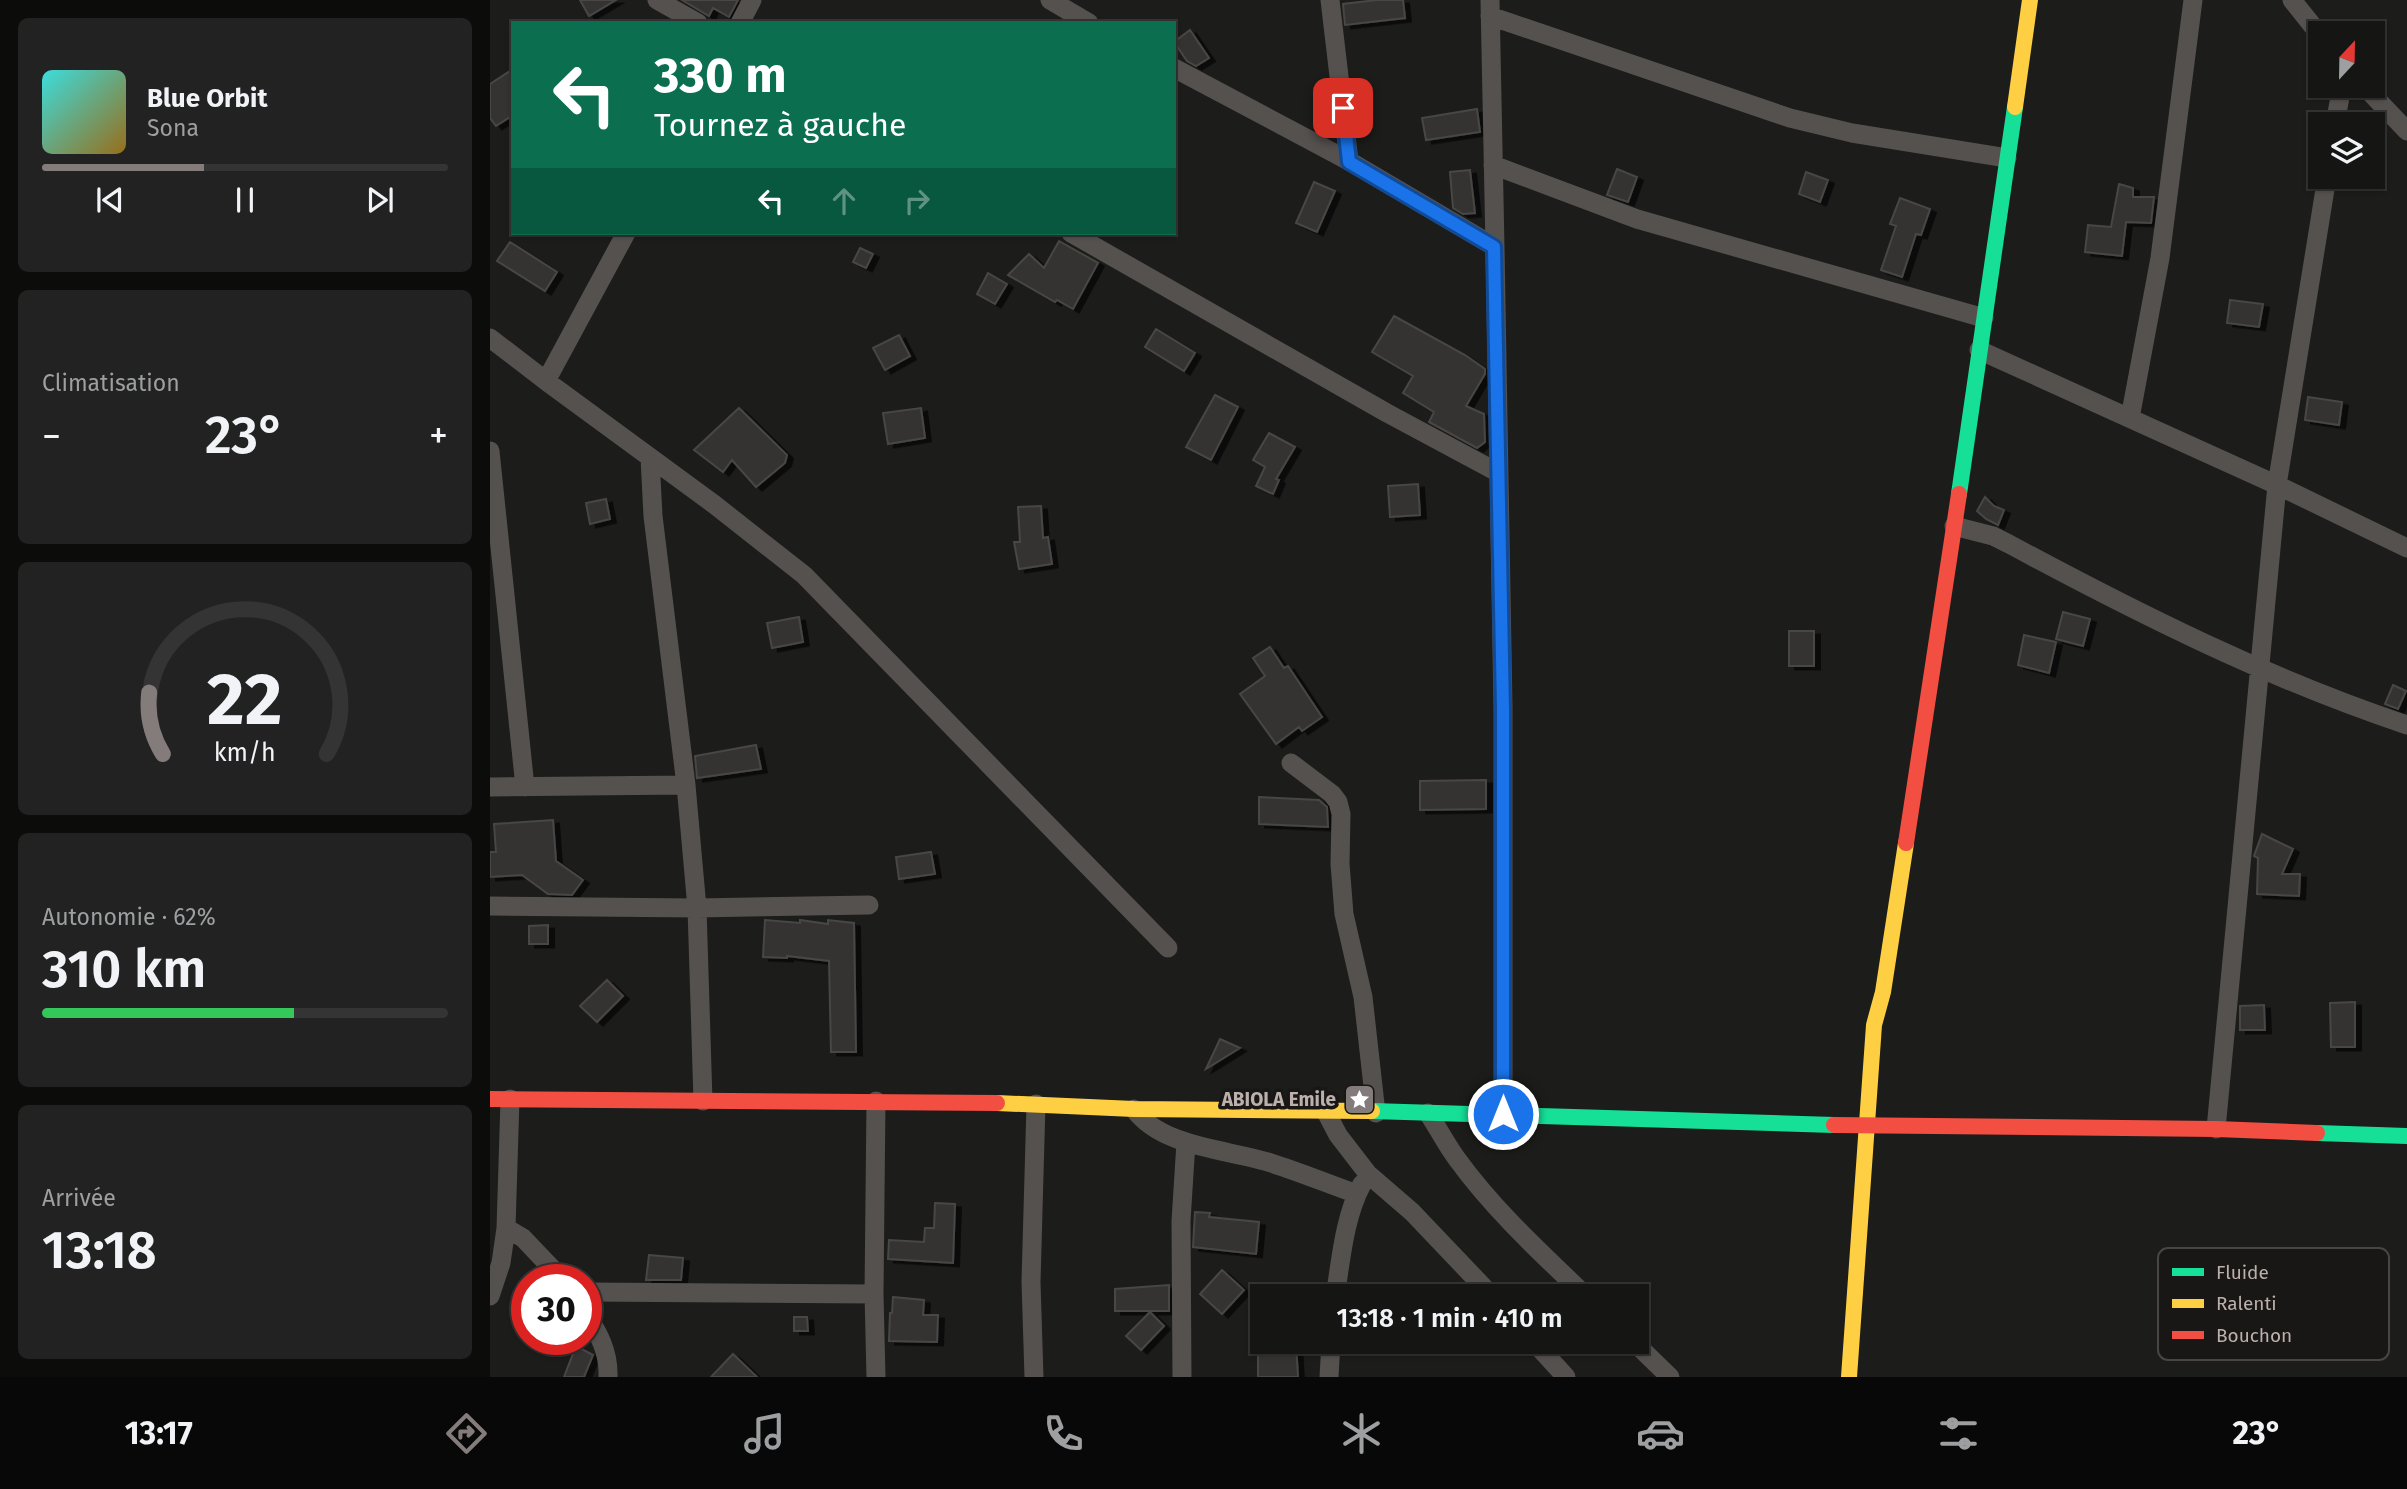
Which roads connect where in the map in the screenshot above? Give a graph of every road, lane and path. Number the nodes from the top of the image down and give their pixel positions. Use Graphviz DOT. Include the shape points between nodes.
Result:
graph roads {
  1 [pos="657,0"];
  2 [pos="752,0"];
  3 [pos="1051,0"];
  4 [pos="1330,0"];
  5 [pos="2030,0"];
  6 [pos="2193,0"];
  7 [pos="2292,0"];
  8 [pos="1490,8"];
  9 [pos="694,21"];
  10 [pos="741,21"];
  11 [pos="1086,21"];
  12 [pos="2309,21"];
  13 [pos="1176,69"];
  14 [pos="2375,98"];
  15 [pos="2407,131"];
  16 [pos="2007,158"];
  17 [pos="1349,162"];
  18 [pos="1493,166"];
  19 [pos="2325,189"];
  20 [pos="625,235"];
  21 [pos="1075,235"];
  22 [pos="1494,247"];
  23 [pos="1984,318"];
  24 [pos="490,338"];
  25 [pos="1979,350"];
  26 [pos="546,381"];
  27 [pos="2130,418"];
  28 [pos="490,451"];
  29 [pos="650,458"];
  30 [pos="1497,472"];
  31 [pos="2277,485"];
  32 [pos="1954,526"];
  33 [pos="2407,548"];
  34 [pos="2260,667"];
  35 [pos="2407,725"];
  36 [pos="1291,762"];
  37 [pos="686,785"];
  38 [pos="524,787"];
  39 [pos="490,788"];
  40 [pos="869,905"];
  41 [pos="490,906"];
  42 [pos="697,908"];
  43 [pos="1168,947"];
  44 [pos="490,1099"];
  45 [pos="510,1099"];
  46 [pos="703,1101"];
  47 [pos="876,1101"];
  48 [pos="1036,1104"];
  49 [pos="1134,1110"];
  50 [pos="1325,1110"];
  51 [pos="1376,1113"];
  52 [pos="1429,1113"];
  53 [pos="1503,1114"];
  54 [pos="1868,1126"];
  55 [pos="2216,1129"];
  56 [pos="2407,1136"];
  57 [pos="1186,1142"];
  58 [pos="1368,1174"];
  59 [pos="1357,1194"];
  60 [pos="506,1228"];
  61 [pos="548,1264"];
  62 [pos="1337,1284"];
  63 [pos="1481,1284"];
  64 [pos="1574,1284"];
  65 [pos="602,1292"];
  66 [pos="874,1294"];
  67 [pos="490,1296"];
  68 [pos="602,1339"];
  69 [pos="1330,1354"];
  70 [pos="1545,1354"];
  71 [pos="1646,1354"];
  72 [pos="608,1377"];
  73 [pos="876,1377"];
  74 [pos="1034,1377"];
  75 [pos="1182,1377"];
  76 [pos="1329,1377"];
  77 [pos="1566,1377"];
  78 [pos="1670,1377"];
  79 [pos="1849,1377"];
  1 -- 9 [label="street"];
  2 -- 10 [label="street"];
  3 -- 11 [label="street"];
  4 -- 17 [label="street"];
  5 -- 16 [label="main road"];
  6 -- 27 [label="street" via="2160,258"];
  7 -- 12 [label="street"];
  8 -- 16 [label="street" via="1790,118 1852,133"];
  8 -- 18 [label="street"];
  13 -- 17 [label="street"];
  14 -- 15 [label="street"];
  16 -- 23 [label="main road"];
  17 -- 22 [label="street"];
  18 -- 22 [label="street"];
  18 -- 23 [label="street" via="1637,219"];
  19 -- 31 [label="street"];
  20 -- 26 [label="street"];
  21 -- 30 [label="street"];
  22 -- 30 [label="street"];
  23 -- 25 [label="main road"];
  24 -- 26 [label="street"];
  25 -- 27 [label="street"];
  25 -- 32 [label="main road"];
  26 -- 29 [label="street"];
  27 -- 31 [label="street"];
  28 -- 38 [label="street"];
  29 -- 37 [label="street"];
  29 -- 43 [label="street" via="804,575"];
  30 -- 53 [label="street" via="1503,708"];
  31 -- 33 [label="street"];
  31 -- 34 [label="street"];
  32 -- 34 [label="street" via="2009,544 2120,603"];
  32 -- 54 [label="main road" via="1883,992 1874,1025"];
  34 -- 35 [label="street"];
  34 -- 55 [label="street"];
  36 -- 51 [label="street" via="1332,794 1341,814 1344,914 1363,998"];
  37 -- 38 [label="street"];
  37 -- 42 [label="street"];
  38 -- 39 [label="street"];
  40 -- 42 [label="street"];
  41 -- 42 [label="street"];
  42 -- 46 [label="street"];
  44 -- 45 [label="main road"];
  45 -- 46 [label="main road"];
  45 -- 60 [label="street"];
  46 -- 47 [label="main road"];
  47 -- 48 [label="main road"];
  47 -- 66 [label="street"];
  48 -- 49 [label="main road"];
  48 -- 74 [label="street" via="1031,1282"];
  49 -- 50 [label="main road"];
  49 -- 57 [label="street" via="1153,1129"];
  50 -- 51 [label="main road"];
  50 -- 58 [label="street"];
  51 -- 52 [label="main road"];
  52 -- 53 [label="main road"];
  52 -- 64 [label="street" via="1455,1158 1486,1195"];
  53 -- 54 [label="main road"];
  54 -- 55 [label="main road"];
  54 -- 79 [label="main road"];
  55 -- 56 [label="main road"];
  57 -- 59 [label="street" via="1270,1162"];
  57 -- 75 [label="street" via="1181,1221"];
  58 -- 59 [label="street"];
  58 -- 63 [label="street" via="1412,1212"];
  59 -- 62 [label="street"];
  60 -- 61 [label="street" via="523,1238"];
  60 -- 67 [label="street"];
  65 -- 66 [label="street"];
  66 -- 73 [label="street"];
  68 -- 72 [label="street"];
  69 -- 76 [label="street"];
  70 -- 77 [label="street"];
  71 -- 78 [label="street"];
}
